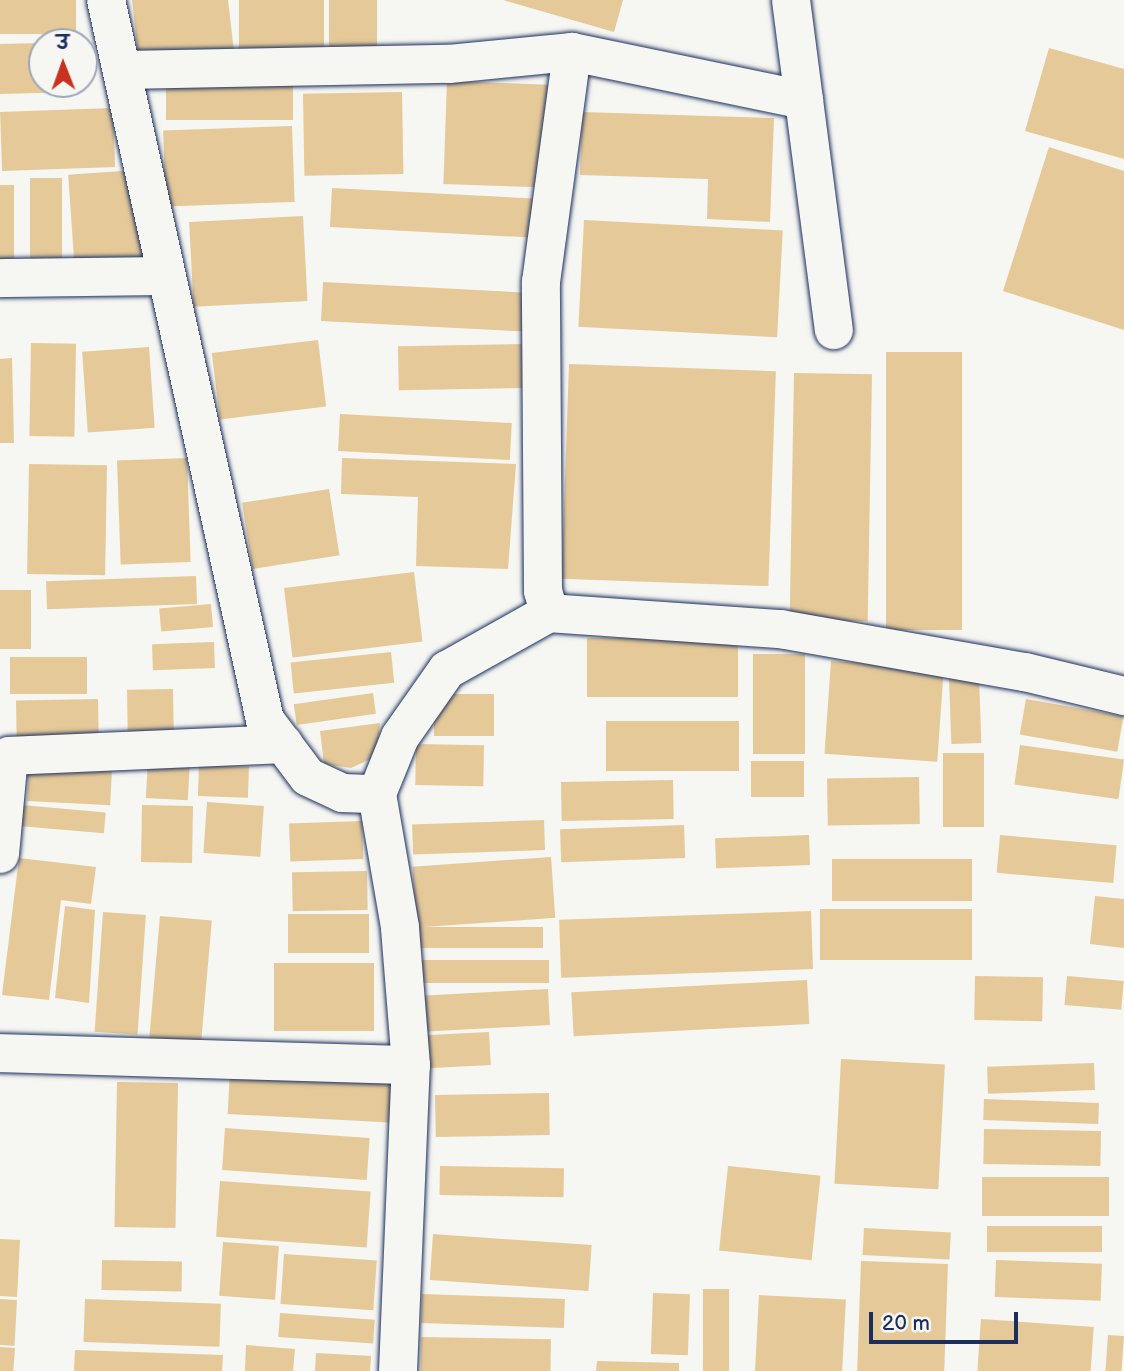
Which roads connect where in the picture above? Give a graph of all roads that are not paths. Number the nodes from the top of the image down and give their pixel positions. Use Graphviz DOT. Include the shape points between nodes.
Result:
graph roads {
  1 [pos="106,0"];
  2 [pos="791,0"];
  3 [pos="572,52"];
  4 [pos="123,70"];
  5 [pos="804,100"];
  6 [pos="164,276"];
  7 [pos="0,278"];
  8 [pos="834,330"];
  9 [pos="549,613"];
  10 [pos="1124,696"];
  11 [pos="284,744"];
  12 [pos="377,794"];
  13 [pos="0,854"];
  14 [pos="0,1053"];
  15 [pos="411,1065"];
  16 [pos="398,1371"];
  1 -- 4 [label="street"];
  2 -- 5 [label="street"];
  3 -- 4 [label="street" via="449,64"];
  3 -- 5 [label="street"];
  3 -- 9 [label="street" via="541,282 543,591"];
  4 -- 6 [label="street"];
  5 -- 8 [label="street"];
  6 -- 7 [label="street"];
  6 -- 11 [label="street" via="265,720"];
  9 -- 10 [label="street" via="780,629 1025,672"];
  9 -- 12 [label="street" via="447,670 400,737"];
  11 -- 12 [label="street" via="308,777 342,793"];
  11 -- 13 [label="street" via="9,756"];
  12 -- 15 [label="street" via="400,927"];
  14 -- 15 [label="street"];
  15 -- 16 [label="street"];
}
